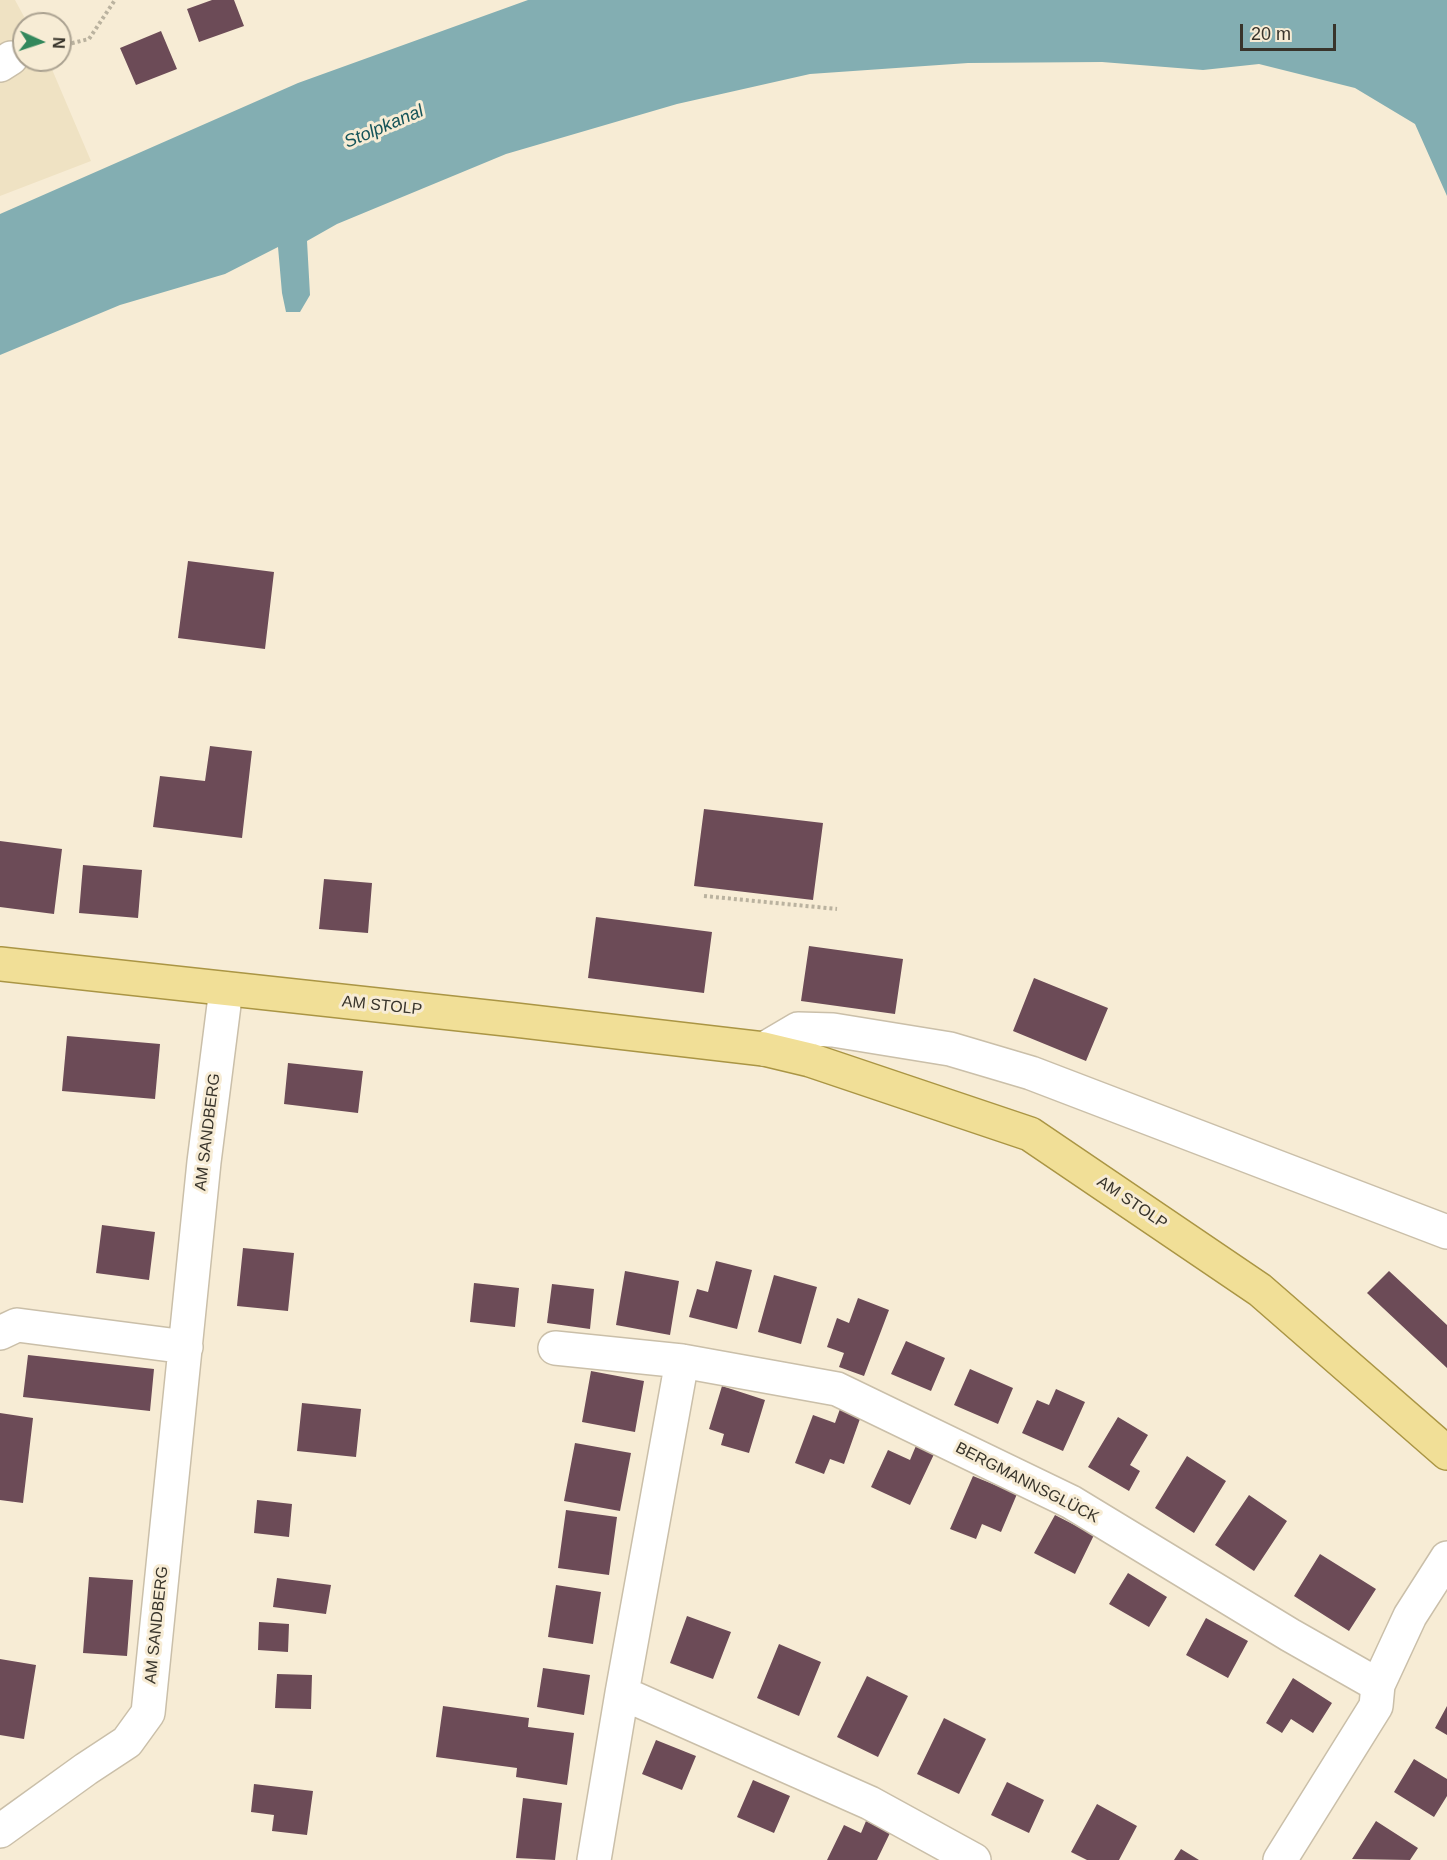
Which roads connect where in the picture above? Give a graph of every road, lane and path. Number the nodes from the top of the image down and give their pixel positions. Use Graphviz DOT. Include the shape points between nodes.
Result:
graph roads {
  1 [pos="115,0"];
  2 [pos="72,43"];
  3 [pos="704,896"];
  4 [pos="837,909"];
  5 [pos="0,964"];
  6 [pos="226,989"];
  7 [pos="764,1049"];
  8 [pos="1447,1232"];
  9 [pos="0,1333"];
  10 [pos="186,1347"];
  11 [pos="555,1348"];
  12 [pos="682,1361"];
  13 [pos="1447,1452"];
  14 [pos="1447,1558"];
  15 [pos="1378,1685"];
  16 [pos="622,1693"];
  17 [pos="0,1831"];
  18 [pos="594,1860"];
  19 [pos="974,1860"];
  20 [pos="1280,1860"];
  1 -- 2 [label="path" via="88,39"];
  3 -- 4 [label="path"];
  5 -- 6 [label="main road, AM STOLP"];
  6 -- 7 [label="main road, AM STOLP"];
  6 -- 10 [label="street, AM SANDBERG"];
  7 -- 8 [label="street" via="798,1029 833,1030 950,1049 1031,1073"];
  7 -- 13 [label="main road, AM STOLP" via="810,1060 1030,1134 1260,1290"];
  9 -- 10 [label="street" via="17,1325"];
  10 -- 17 [label="street, AM SANDBERG" via="148,1713 127,1742"];
  11 -- 12 [label="street, BERGMANNSGLÜCK"];
  12 -- 15 [label="street, BERGMANNSGLÜCK" via="837,1389 1071,1502"];
  12 -- 16 [label="street"];
  14 -- 15 [label="street" via="1410,1616"];
  15 -- 20 [label="street" via="1376,1706"];
  16 -- 18 [label="street"];
  16 -- 19 [label="street" via="870,1803"];
}
